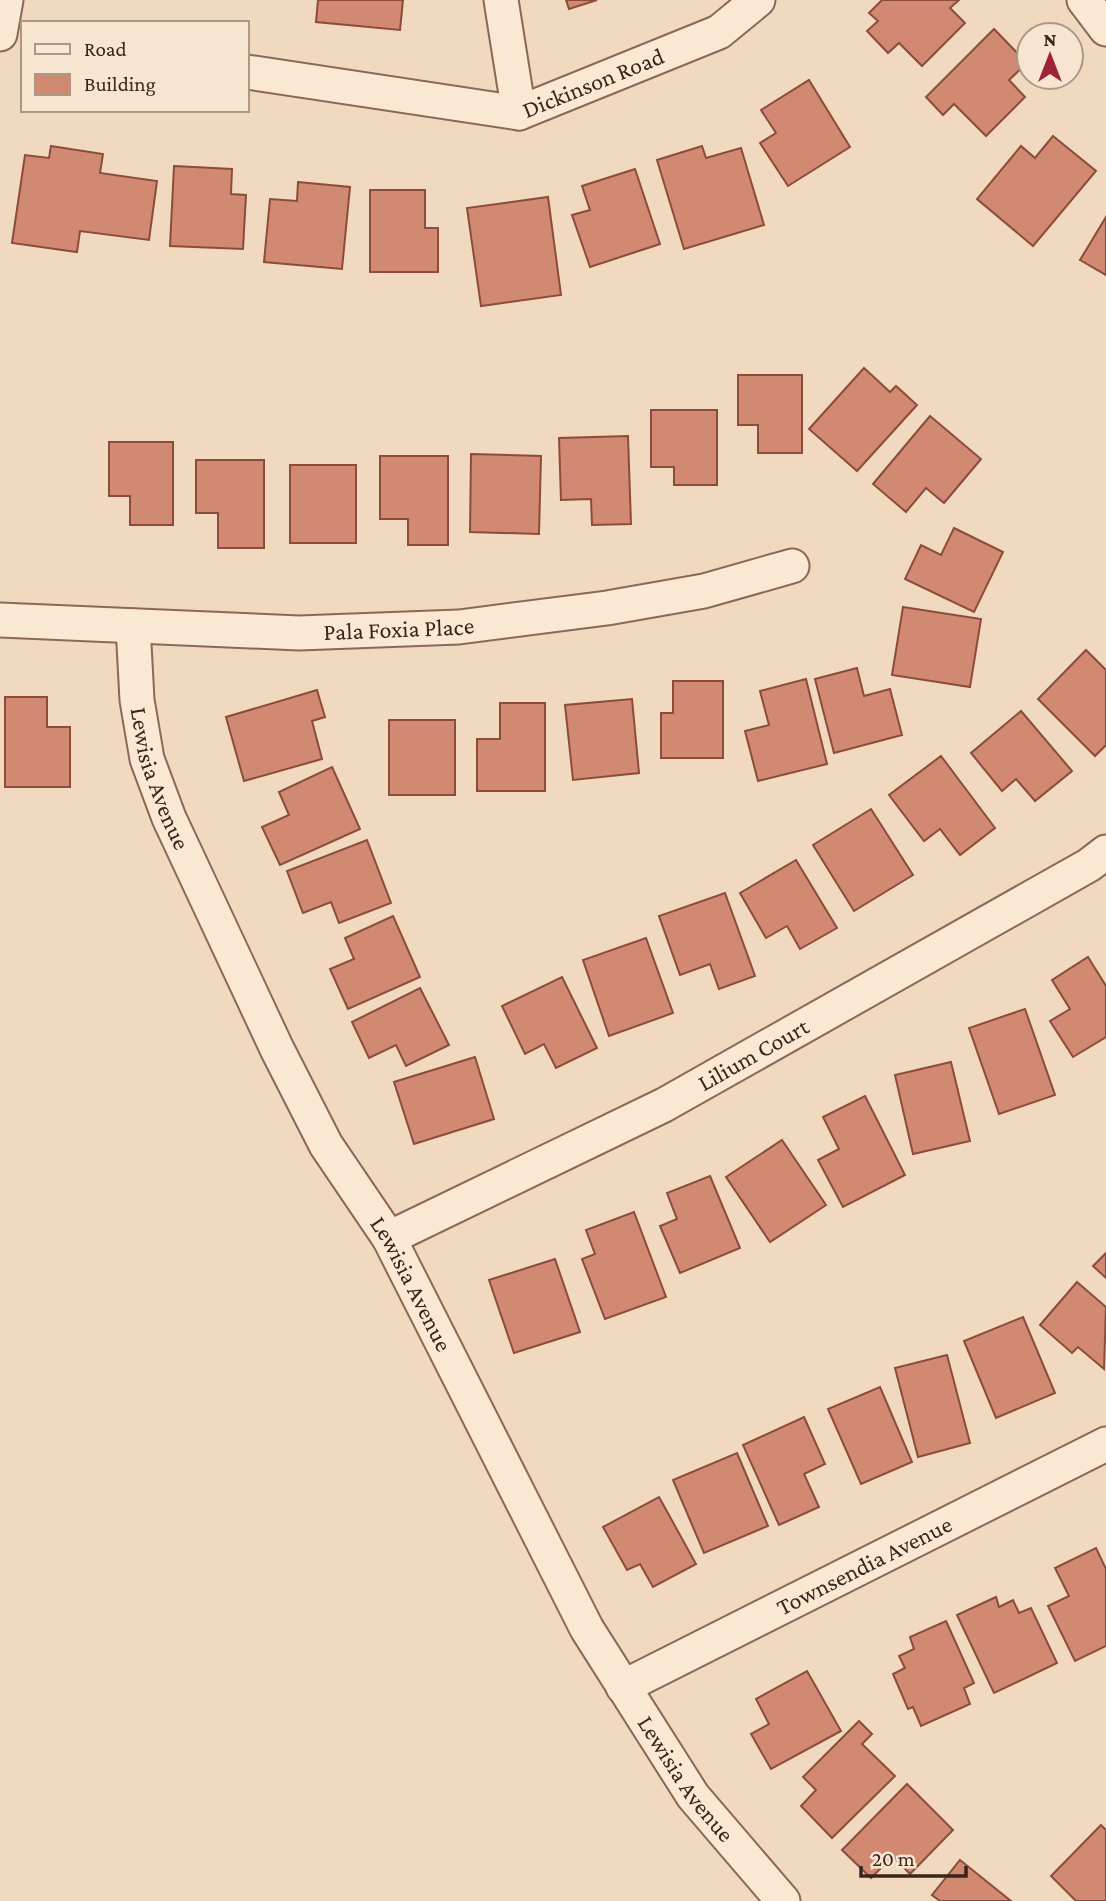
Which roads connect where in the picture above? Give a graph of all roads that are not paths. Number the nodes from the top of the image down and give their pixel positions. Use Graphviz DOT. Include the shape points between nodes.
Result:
graph roads {
  1 [pos="6,0"];
  2 [pos="500,0"];
  3 [pos="758,0"];
  4 [pos="1084,0"];
  5 [pos="1106,29"];
  6 [pos="0,34"];
  7 [pos="21,38"];
  8 [pos="248,72"];
  9 [pos="519,113"];
  10 [pos="792,566"];
  11 [pos="0,620"];
  12 [pos="133,626"];
  13 [pos="1106,852"];
  14 [pos="389,1238"];
  15 [pos="1106,1444"];
  16 [pos="622,1687"];
  17 [pos="783,1901"];
  1 -- 6 [label="street"];
  2 -- 9 [label="street"];
  3 -- 9 [label="street, Dickinson Road" via="719,32"];
  4 -- 5 [label="street"];
  6 -- 7 [label="street"];
  8 -- 9 [label="street, Dickinson Road"];
  10 -- 12 [label="street, Pala Foxia Place" via="704,591 459,627 299,633"];
  11 -- 12 [label="street, Pala Foxia Place"];
  12 -- 14 [label="street, Lewisia Avenue" via="137,700 148,759 169,818 326,1145"];
  13 -- 14 [label="street, Lilium Court" via="664,1105"];
  14 -- 16 [label="street, Lewisia Avenue" via="587,1629"];
  15 -- 16 [label="street, Townsendia Avenue"];
  16 -- 17 [label="street, Lewisia Avenue" via="693,1796"];
}
